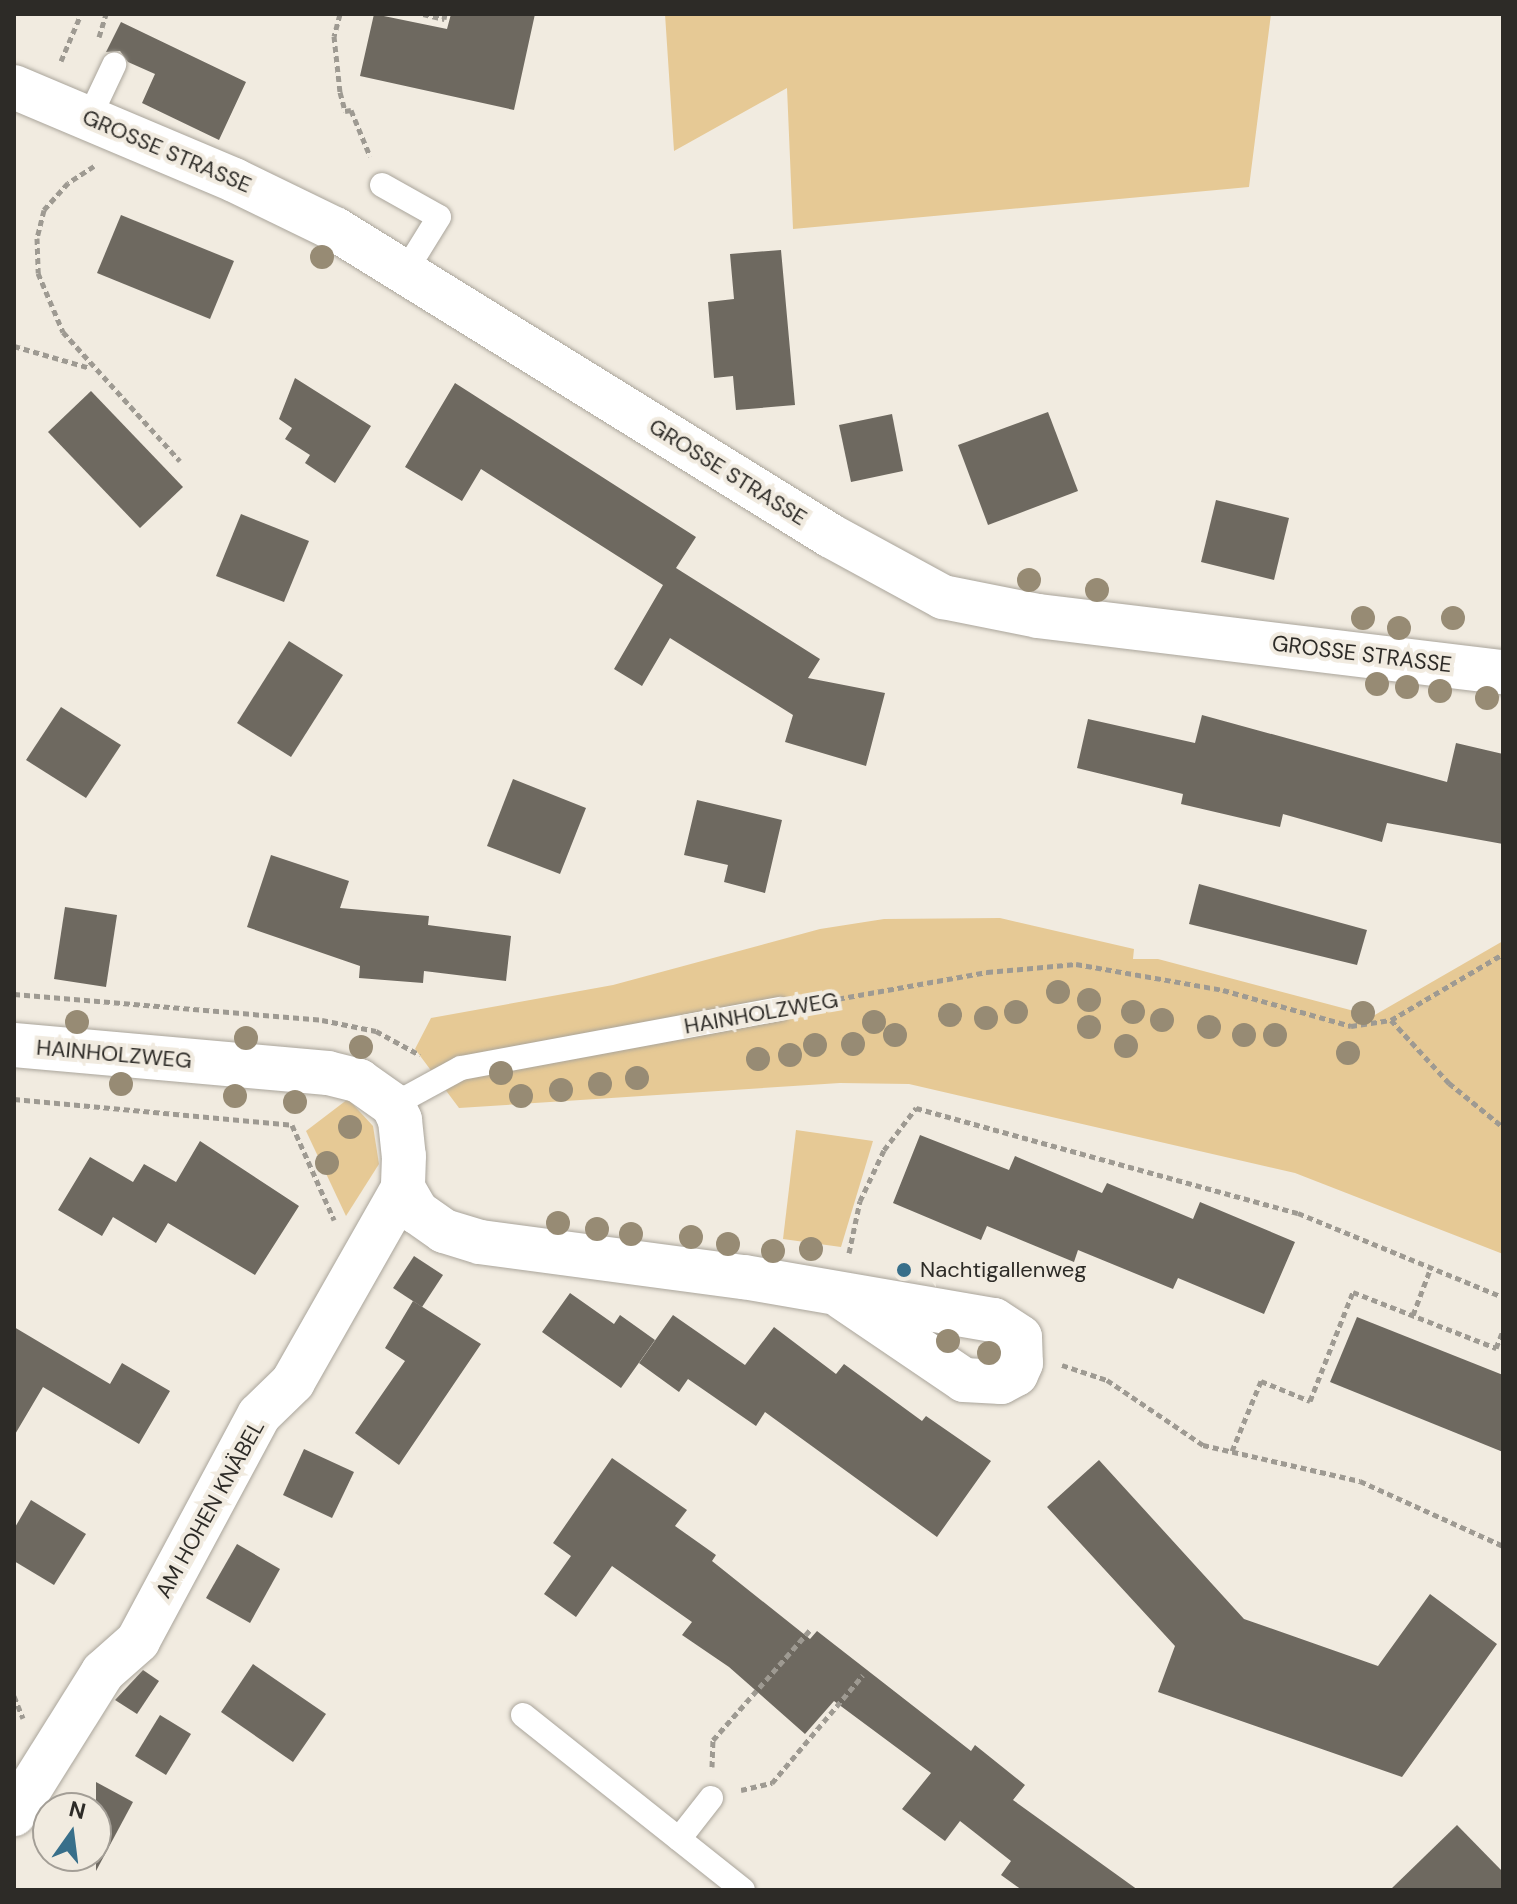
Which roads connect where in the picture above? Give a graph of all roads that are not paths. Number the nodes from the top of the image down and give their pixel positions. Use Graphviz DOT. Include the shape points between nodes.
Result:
graph roads {
  1 [pos="114,65"];
  2 [pos="30,93"];
  3 [pos="100,122"];
  4 [pos="382,185"];
  5 [pos="405,272"];
  6 [pos="1503,672"];
  7 [pos="780,1009"];
  8 [pos="14,1045"];
  9 [pos="393,1105"];
  10 [pos="403,1188"];
  11 [pos="843,1298"];
  12 [pos="523,1715"];
  13 [pos="711,1798"];
  14 [pos="14,1814"];
  15 [pos="679,1839"];
  16 [pos="743,1890"];
  1 -- 3 [label="lane"];
  2 -- 3 [label="street, GROSSE STRASSE"];
  3 -- 5 [label="street, GROSSE STRASSE" via="295,208"];
  4 -- 5 [label="lane" via="439,217"];
  5 -- 6 [label="street, GROSSE STRASSE" via="831,536 943,597 1038,616"];
  7 -- 9 [label="lane, HAINHOLZWEG" via="461,1068"];
  8 -- 9 [label="street, HAINHOLZWEG" via="328,1073 380,1092"];
  9 -- 10 [label="street" via="403,1138"];
  10 -- 11 [label="street" via="426,1218 444,1231 480,1242 744,1277"];
  10 -- 14 [label="street, AM HOHEN KNÄBEL" via="293,1382 259,1415 138,1641 103,1672"];
  11 -- 11 [label="street" via="964,1380 1001,1382 1016,1374 1024,1351 1014,1328 994,1320"];
  12 -- 15 [label="lane"];
  13 -- 15 [label="lane"];
  15 -- 16 [label="lane"];
}
